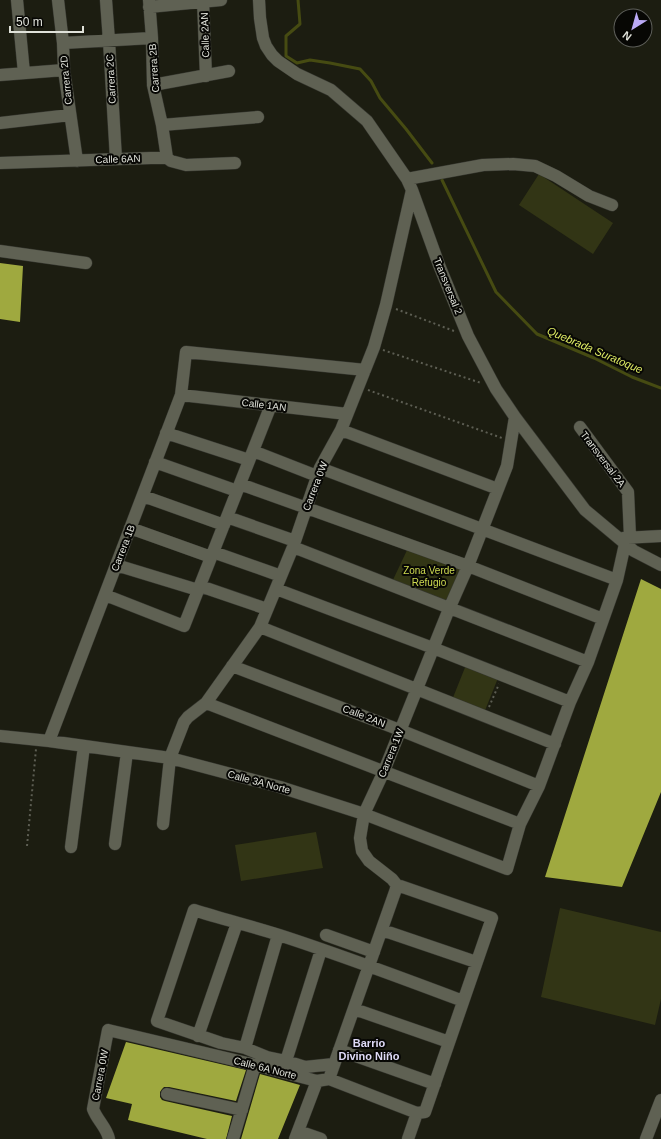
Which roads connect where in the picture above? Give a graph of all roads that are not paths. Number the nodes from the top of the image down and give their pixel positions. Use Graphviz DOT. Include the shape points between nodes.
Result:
graph roads {
  1 [pos="17,0"];
  2 [pos="58,0"];
  3 [pos="106,0"];
  4 [pos="221,0"];
  5 [pos="259,0"];
  6 [pos="203,1"];
  7 [pos="149,4"];
  8 [pos="152,38"];
  9 [pos="109,41"];
  10 [pos="63,43"];
  11 [pos="64,70"];
  12 [pos="229,71"];
  13 [pos="24,73"];
  14 [pos="0,75"];
  15 [pos="206,76"];
  16 [pos="153,85"];
  17 [pos="70,115"];
  18 [pos="258,117"];
  19 [pos="0,123"];
  20 [pos="162,125"];
  21 [pos="116,158"];
  22 [pos="167,158"];
  23 [pos="77,161"];
  24 [pos="0,163"];
  25 [pos="236,163"];
  26 [pos="407,179"];
  27 [pos="412,190"];
  28 [pos="612,205"];
  29 [pos="0,251"];
  30 [pos="86,263"];
  31 [pos="365,370"];
  32 [pos="181,395"];
  33 [pos="271,405"];
  34 [pos="347,414"];
  35 [pos="515,417"];
  36 [pos="580,427"];
  37 [pos="341,430"];
  38 [pos="166,433"];
  39 [pos="251,455"];
  40 [pos="155,462"];
  41 [pos="319,472"];
  42 [pos="238,488"];
  43 [pos="498,489"];
  44 [pos="142,496"];
  45 [pos="306,508"];
  46 [pos="225,521"];
  47 [pos="130,528"];
  48 [pos="482,530"];
  49 [pos="661,536"];
  50 [pos="624,540"];
  51 [pos="294,544"];
  52 [pos="212,554"];
  53 [pos="116,565"];
  54 [pos="661,565"];
  55 [pos="468,566"];
  56 [pos="281,576"];
  57 [pos="617,580"];
  58 [pos="199,588"];
  59 [pos="276,589"];
  60 [pos="104,595"];
  61 [pos="267,609"];
  62 [pos="449,609"];
  63 [pos="603,619"];
  64 [pos="260,627"];
  65 [pos="434,648"];
  66 [pos="588,662"];
  67 [pos="232,666"];
  68 [pos="417,688"];
  69 [pos="570,702"];
  70 [pos="206,703"];
  71 [pos="400,730"];
  72 [pos="0,736"];
  73 [pos="43,740"];
  74 [pos="555,744"];
  75 [pos="84,746"];
  76 [pos="126,752"];
  77 [pos="170,758"];
  78 [pos="384,771"];
  79 [pos="539,786"];
  80 [pos="364,814"];
  81 [pos="164,824"];
  82 [pos="520,824"];
  83 [pos="115,844"];
  84 [pos="70,847"];
  85 [pos="507,869"];
  86 [pos="396,889"];
  87 [pos="237,923"];
  88 [pos="382,930"];
  89 [pos="278,935"];
  90 [pos="326,935"];
  91 [pos="321,950"];
  92 [pos="374,952"];
  93 [pos="476,962"];
  94 [pos="369,966"];
  95 [pos="463,1001"];
  96 [pos="354,1009"];
  97 [pos="108,1030"];
  98 [pos="198,1036"];
  99 [pos="449,1042"];
  100 [pos="245,1048"];
  101 [pos="339,1050"];
  102 [pos="286,1061"];
  103 [pos="334,1064"];
  104 [pos="255,1065"];
  105 [pos="329,1079"];
  106 [pos="316,1081"];
  107 [pos="435,1084"];
  108 [pos="167,1094"];
  109 [pos="661,1100"];
  110 [pos="242,1110"];
  111 [pos="417,1113"];
  112 [pos="296,1135"];
  113 [pos="109,1139"];
  114 [pos="233,1139"];
  115 [pos="321,1139"];
  116 [pos="408,1139"];
  117 [pos="646,1139"];
  1 -- 13 [label="street"];
  2 -- 10 [label="street, Carrera 2D"];
  3 -- 9 [label="street, Carrera 2C"];
  4 -- 6 [label="street"];
  5 -- 26 [label="street, Transversal 2" via="266,46 272,55 297,74 331,90 367,121"];
  6 -- 7 [label="street, Calle 2AN"];
  6 -- 15 [label="street, Calle 2AN"];
  7 -- 8 [label="street, Carrera 2B"];
  8 -- 9 [label="street"];
  8 -- 16 [label="street, Carrera 2B"];
  9 -- 10 [label="street"];
  9 -- 21 [label="street, Carrera 2C"];
  10 -- 11 [label="street, Carrera 2D"];
  11 -- 13 [label="street"];
  11 -- 17 [label="street, Carrera 2D"];
  12 -- 15 [label="street"];
  13 -- 14 [label="street"];
  15 -- 16 [label="street"];
  16 -- 20 [label="street, Carrera 2B"];
  17 -- 19 [label="street"];
  17 -- 23 [label="street, Carrera 2D"];
  18 -- 20 [label="street"];
  20 -- 22 [label="street, Carrera 2B"];
  21 -- 22 [label="street, Calle 6AN"];
  21 -- 23 [label="street, Calle 6AN"];
  22 -- 25 [label="street, Calle 6AN" via="186,166"];
  23 -- 24 [label="street, Calle 6AN"];
  26 -- 27 [label="street, Transversal 2"];
  26 -- 28 [label="street" via="483,165 535,166 589,196"];
  27 -- 31 [label="street, Carrera 0W" via="386,305"];
  27 -- 35 [label="street, Transversal 2" via="468,336 496,389"];
  29 -- 30 [label="street"];
  31 -- 32 [label="street, Carrera 1B" via="186,352"];
  31 -- 34 [label="street, Carrera 0W"];
  32 -- 33 [label="street, Calle 1AN"];
  32 -- 38 [label="street, Carrera 1B"];
  33 -- 34 [label="street, Calle 1AN"];
  33 -- 39 [label="street"];
  34 -- 37 [label="street, Carrera 0W"];
  35 -- 43 [label="street, Carrera 1W" via="507,466"];
  35 -- 50 [label="street, Transversal 2" via="585,510"];
  36 -- 50 [label="street, Transversal 2A" via="628,492"];
  37 -- 41 [label="street, Carrera 0W"];
  37 -- 43 [label="street"];
  38 -- 39 [label="street"];
  38 -- 40 [label="street, Carrera 1B"];
  39 -- 41 [label="street"];
  39 -- 42 [label="street"];
  40 -- 42 [label="street"];
  40 -- 44 [label="street, Carrera 1B"];
  41 -- 45 [label="street, Carrera 0W"];
  41 -- 48 [label="street"];
  42 -- 45 [label="street"];
  42 -- 46 [label="street"];
  43 -- 48 [label="street, Carrera 1W"];
  44 -- 46 [label="street"];
  44 -- 47 [label="street, Carrera 1B"];
  45 -- 51 [label="street, Carrera 0W"];
  45 -- 55 [label="street"];
  46 -- 51 [label="street"];
  46 -- 52 [label="street"];
  47 -- 52 [label="street"];
  47 -- 53 [label="street, Carrera 1B"];
  48 -- 55 [label="street, Carrera 1W"];
  48 -- 57 [label="street"];
  49 -- 50 [label="street"];
  50 -- 54 [label="street, Transversal 2" via="634,551"];
  50 -- 57 [label="street, Transversal 2A"];
  51 -- 56 [label="street, Carrera 0W"];
  51 -- 62 [label="street"];
  52 -- 56 [label="street"];
  52 -- 58 [label="street"];
  53 -- 58 [label="street"];
  53 -- 60 [label="street, Carrera 1B"];
  55 -- 62 [label="street, Carrera 1W"];
  55 -- 63 [label="street"];
  56 -- 59 [label="street, Carrera 0W"];
  57 -- 63 [label="street, Transversal 2A"];
  58 -- 60 [label="street" via="184,626"];
  58 -- 61 [label="street"];
  59 -- 61 [label="street, Carrera 0W"];
  59 -- 65 [label="street"];
  60 -- 73 [label="street, Carrera 1B"];
  61 -- 64 [label="street, Carrera 0W"];
  62 -- 65 [label="street, Carrera 1W"];
  62 -- 66 [label="street"];
  63 -- 66 [label="street, Transversal 2A"];
  64 -- 67 [label="street, Carrera 0W"];
  64 -- 68 [label="street"];
  65 -- 68 [label="street, Carrera 1W"];
  65 -- 69 [label="street"];
  66 -- 69 [label="street, Transversal 2A"];
  67 -- 70 [label="street, Carrera 0W"];
  67 -- 71 [label="street, Calle 2AN"];
  68 -- 71 [label="street, Carrera 1W"];
  68 -- 74 [label="street"];
  69 -- 74 [label="street, Transversal 2A"];
  70 -- 77 [label="street, Carrera 0W" via="184,722"];
  70 -- 78 [label="street"];
  71 -- 78 [label="street, Carrera 1W"];
  71 -- 79 [label="street, Calle 2AN"];
  72 -- 73 [label="street, Calle 3A Norte"];
  73 -- 75 [label="street, Calle 3A Norte"];
  74 -- 79 [label="street, Transversal 2A"];
  75 -- 76 [label="street, Calle 3A Norte"];
  75 -- 84 [label="street"];
  76 -- 77 [label="street, Calle 3A Norte"];
  76 -- 83 [label="street"];
  77 -- 80 [label="street, Calle 3A Norte" via="280,787"];
  77 -- 81 [label="street, Carrera 0W"];
  78 -- 80 [label="street, Carrera 1W"];
  78 -- 82 [label="street"];
  79 -- 82 [label="street, Transversal 2A"];
  80 -- 85 [label="street, Calle 3A Norte"];
  80 -- 86 [label="street, Carrera 1W" via="360,838 362,851 369,861 392,879"];
  82 -- 85 [label="street, Transversal 2A"];
  86 -- 88 [label="street"];
  86 -- 93 [label="street" via="400,886 492,918"];
  87 -- 89 [label="street"];
  87 -- 98 [label="street"];
  87 -- 98 [label="street" via="194,910 157,1021"];
  88 -- 92 [label="street"];
  88 -- 93 [label="street"];
  89 -- 91 [label="street"];
  89 -- 100 [label="street"];
  90 -- 92 [label="street"];
  91 -- 94 [label="street"];
  91 -- 102 [label="street"];
  92 -- 94 [label="street"];
  93 -- 95 [label="street"];
  94 -- 95 [label="street"];
  94 -- 96 [label="street"];
  95 -- 99 [label="street"];
  96 -- 99 [label="street"];
  96 -- 101 [label="street"];
  97 -- 104 [label="street, Calle 6A Norte"];
  97 -- 113 [label="street, Carrera 0W" via="93,1109 108,1132"];
  98 -- 100 [label="street"];
  99 -- 107 [label="street"];
  100 -- 102 [label="street"];
  101 -- 103 [label="street"];
  101 -- 107 [label="street"];
  102 -- 103 [label="street" via="305,1067"];
  103 -- 105 [label="street"];
  104 -- 106 [label="street, Calle 6A Norte"];
  104 -- 110 [label="street"];
  105 -- 106 [label="street, Calle 6A Norte"];
  105 -- 111 [label="street, Calle 6A Norte"];
  106 -- 112 [label="street"];
  107 -- 111 [label="street" via="425,1112"];
  108 -- 110 [label="street"];
  109 -- 117 [label="street"];
  110 -- 114 [label="street"];
  111 -- 116 [label="street"];
  112 -- 115 [label="street"];
}
